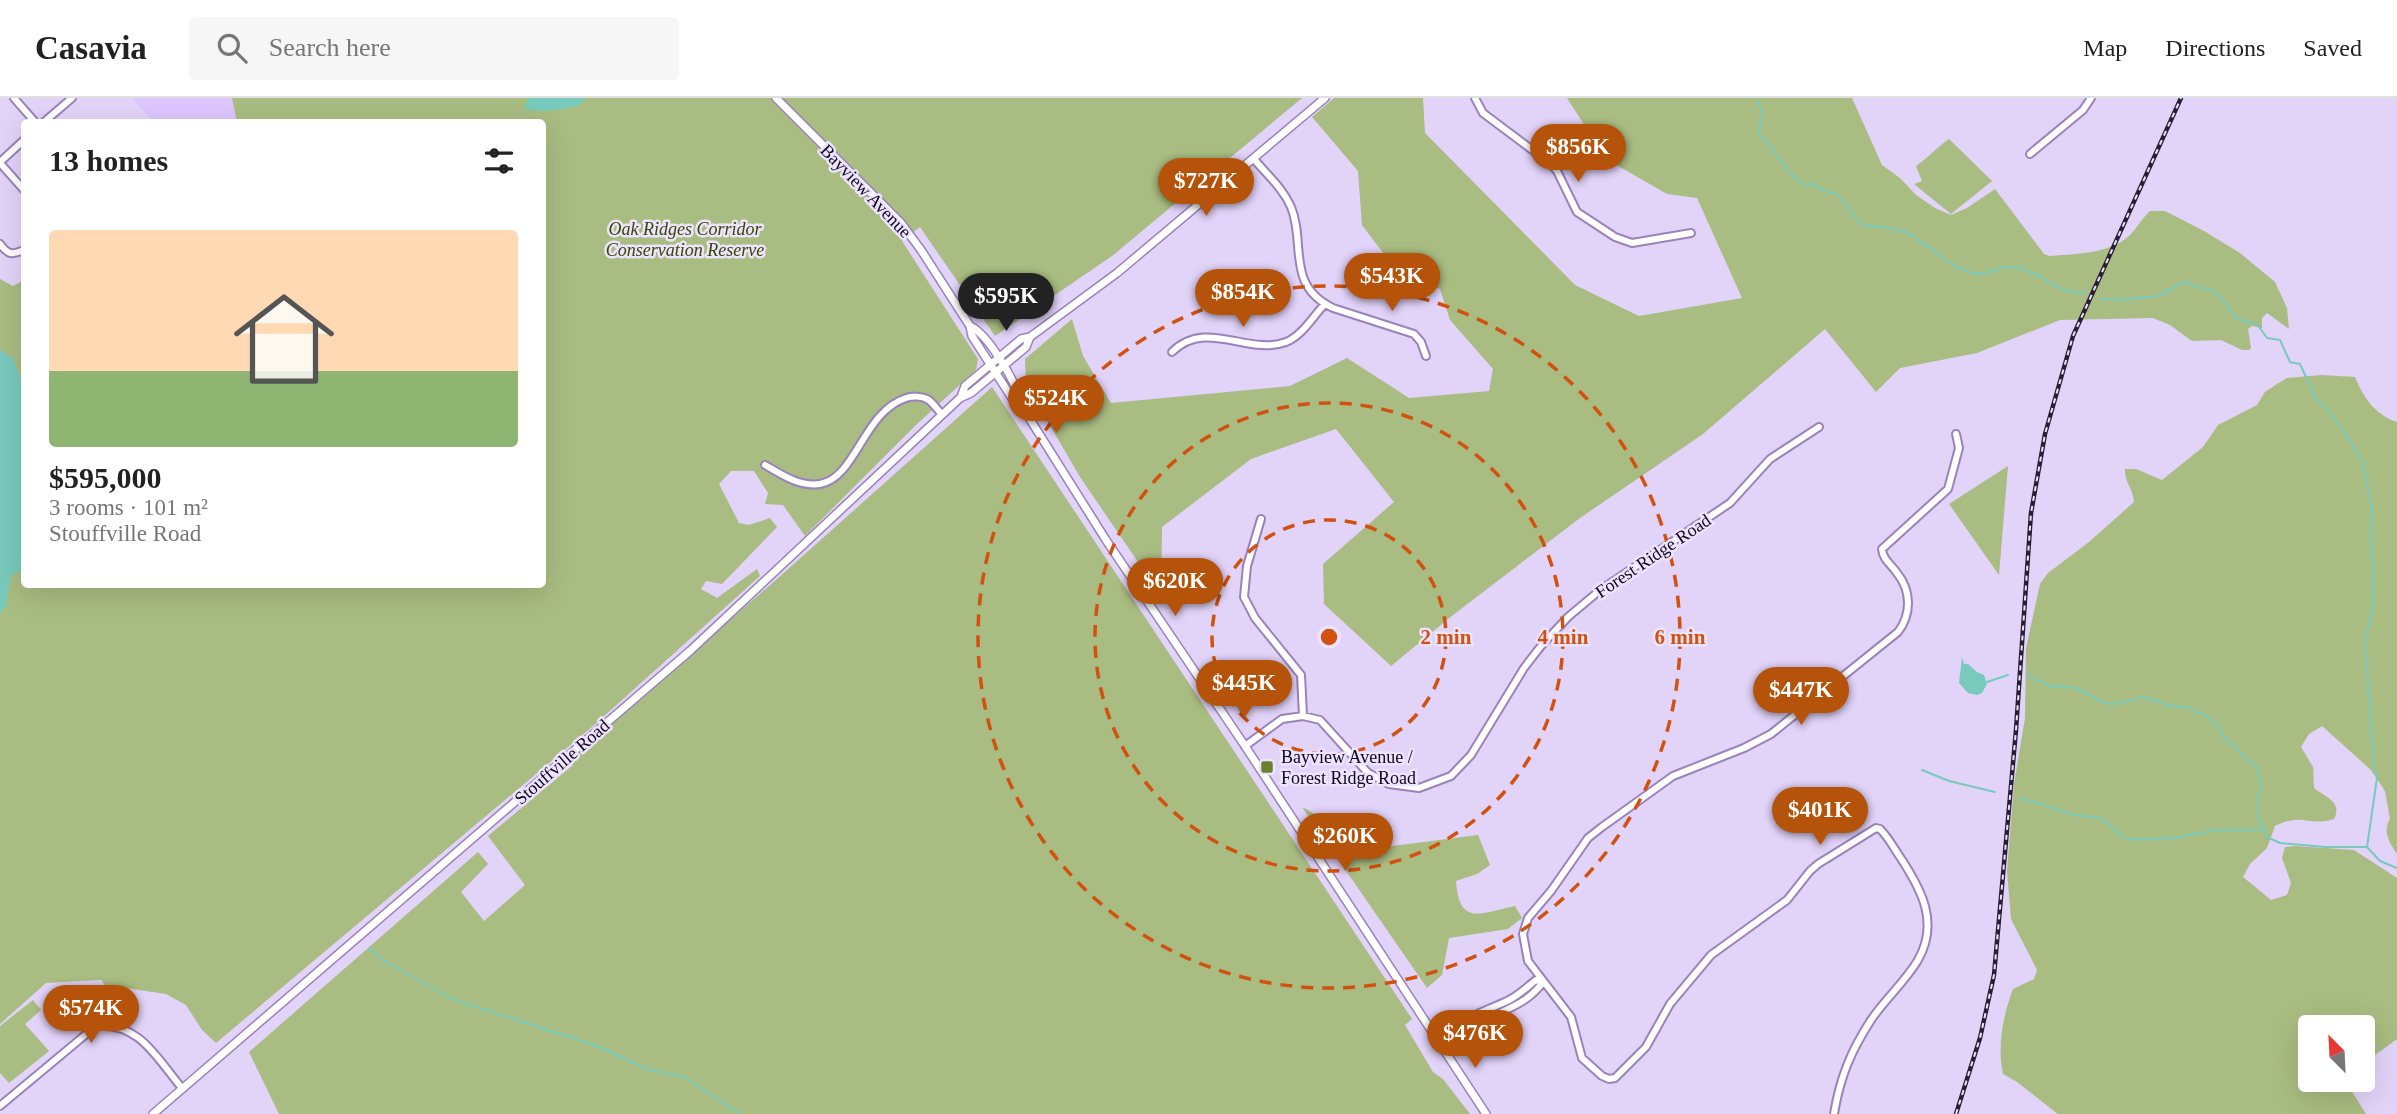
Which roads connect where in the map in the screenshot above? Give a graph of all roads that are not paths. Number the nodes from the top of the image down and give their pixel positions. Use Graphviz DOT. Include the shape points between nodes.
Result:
graph roads {
  1 [pos="13,98"];
  2 [pos="72,98"];
  3 [pos="776,98"];
  4 [pos="1325,98"];
  5 [pos="1475,98"];
  6 [pos="2091,98"];
  7 [pos="32,119"];
  8 [pos="48,119"];
  9 [pos="21,143"];
  10 [pos="2030,154"];
  11 [pos="1254,159"];
  12 [pos="0,163"];
  13 [pos="21,187"];
  14 [pos="1691,233"];
  15 [pos="0,244"];
  16 [pos="21,251"];
  17 [pos="1325,304"];
  18 [pos="970,326"];
  19 [pos="1030,337"];
  20 [pos="1172,352"];
  21 [pos="1426,356"];
  22 [pos="998,358"];
  23 [pos="990,364"];
  24 [pos="1003,366"];
  25 [pos="995,372"];
  26 [pos="960,398"];
  27 [pos="1021,405"];
  28 [pos="942,414"];
  29 [pos="1819,427"];
  30 [pos="1956,434"];
  31 [pos="765,465"];
  32 [pos="1261,519"];
  33 [pos="1303,716"];
  34 [pos="1244,746"];
  35 [pos="1543,982"];
  36 [pos="1440,1042"];
  37 [pos="182,1088"];
  38 [pos="0,1105"];
  39 [pos="153,1114"];
  40 [pos="1486,1114"];
  41 [pos="1834,1114"];
  1 -- 7 [label="street"];
  2 -- 8 [label="street"];
  3 -- 18 [label="main road, Bayview Avenue" via="901,223"];
  4 -- 11 [label="main road, Stouffville Road"];
  5 -- 14 [label="street" via="1483,113 1551,164 1577,212 1603,231 1632,243"];
  6 -- 10 [label="street"];
  9 -- 12 [label="street"];
  11 -- 17 [label="street" via="1291,208 1297,260 1307,284"];
  11 -- 19 [label="main road, Stouffville Road" via="1117,273"];
  12 -- 13 [label="street"];
  15 -- 16 [label="street" via="8,254"];
  17 -- 20 [label="street" via="1312,321 1284,342 1197,338"];
  17 -- 21 [label="street" via="1414,334"];
  18 -- 22 [label="main road, Bayview Avenue" via="979,330"];
  18 -- 23 [label="main road, Bayview Avenue"];
  19 -- 22 [label="main road, Stouffville Road"];
  19 -- 24 [label="main road, Stouffville Road"];
  22 -- 23 [label="main road, Stouffville Road"];
  22 -- 24 [label="main road, Bayview Avenue"];
  23 -- 25 [label="main road, Bayview Avenue"];
  23 -- 26 [label="main road, Stouffville Road" via="965,386"];
  24 -- 25 [label="main road, Stouffville Road"];
  24 -- 27 [label="main road, Bayview Avenue" via="1019,392"];
  25 -- 26 [label="main road, Stouffville Road"];
  25 -- 27 [label="main road, Bayview Avenue"];
  26 -- 28 [label="main road, Stouffville Road"];
  27 -- 34 [label="main road, Bayview Avenue"];
  28 -- 31 [label="street" via="926,398 893,403 829,482 811,485 795,481"];
  28 -- 37 [label="main road, Stouffville Road" via="691,650"];
  29 -- 33 [label="street, Forest Ridge Road" via="1770,459 1730,503 1568,617 1524,668 1471,755 1451,776 1419,788 1389,784 1368,773 1320,720"];
  30 -- 35 [label="street" via="1959,448 1948,489 1882,549 1908,595 1902,628 1771,734 1673,776 1588,838 1528,918 1522,934 1528,961"];
  32 -- 33 [label="street" via="1247,566 1244,597 1255,618 1301,675"];
  33 -- 34 [label="street" via="1282,719"];
  34 -- 36 [label="main road, Bayview Avenue"];
  35 -- 36 [label="street" via="1536,980 1512,999 1446,1032"];
  35 -- 41 [label="street" via="1571,1017 1582,1058 1602,1076 1615,1077 1646,1047 1670,1004 1711,954 1787,900 1818,864 1864,834 1880,829 1924,897 1928,927 1920,957 1876,1012 1851,1054 1839,1081"];
  36 -- 40 [label="main road, Bayview Avenue"];
  37 -- 38 [label="street" via="128,1030 96,1026"];
  37 -- 39 [label="main road, Stouffville Road"];
}
